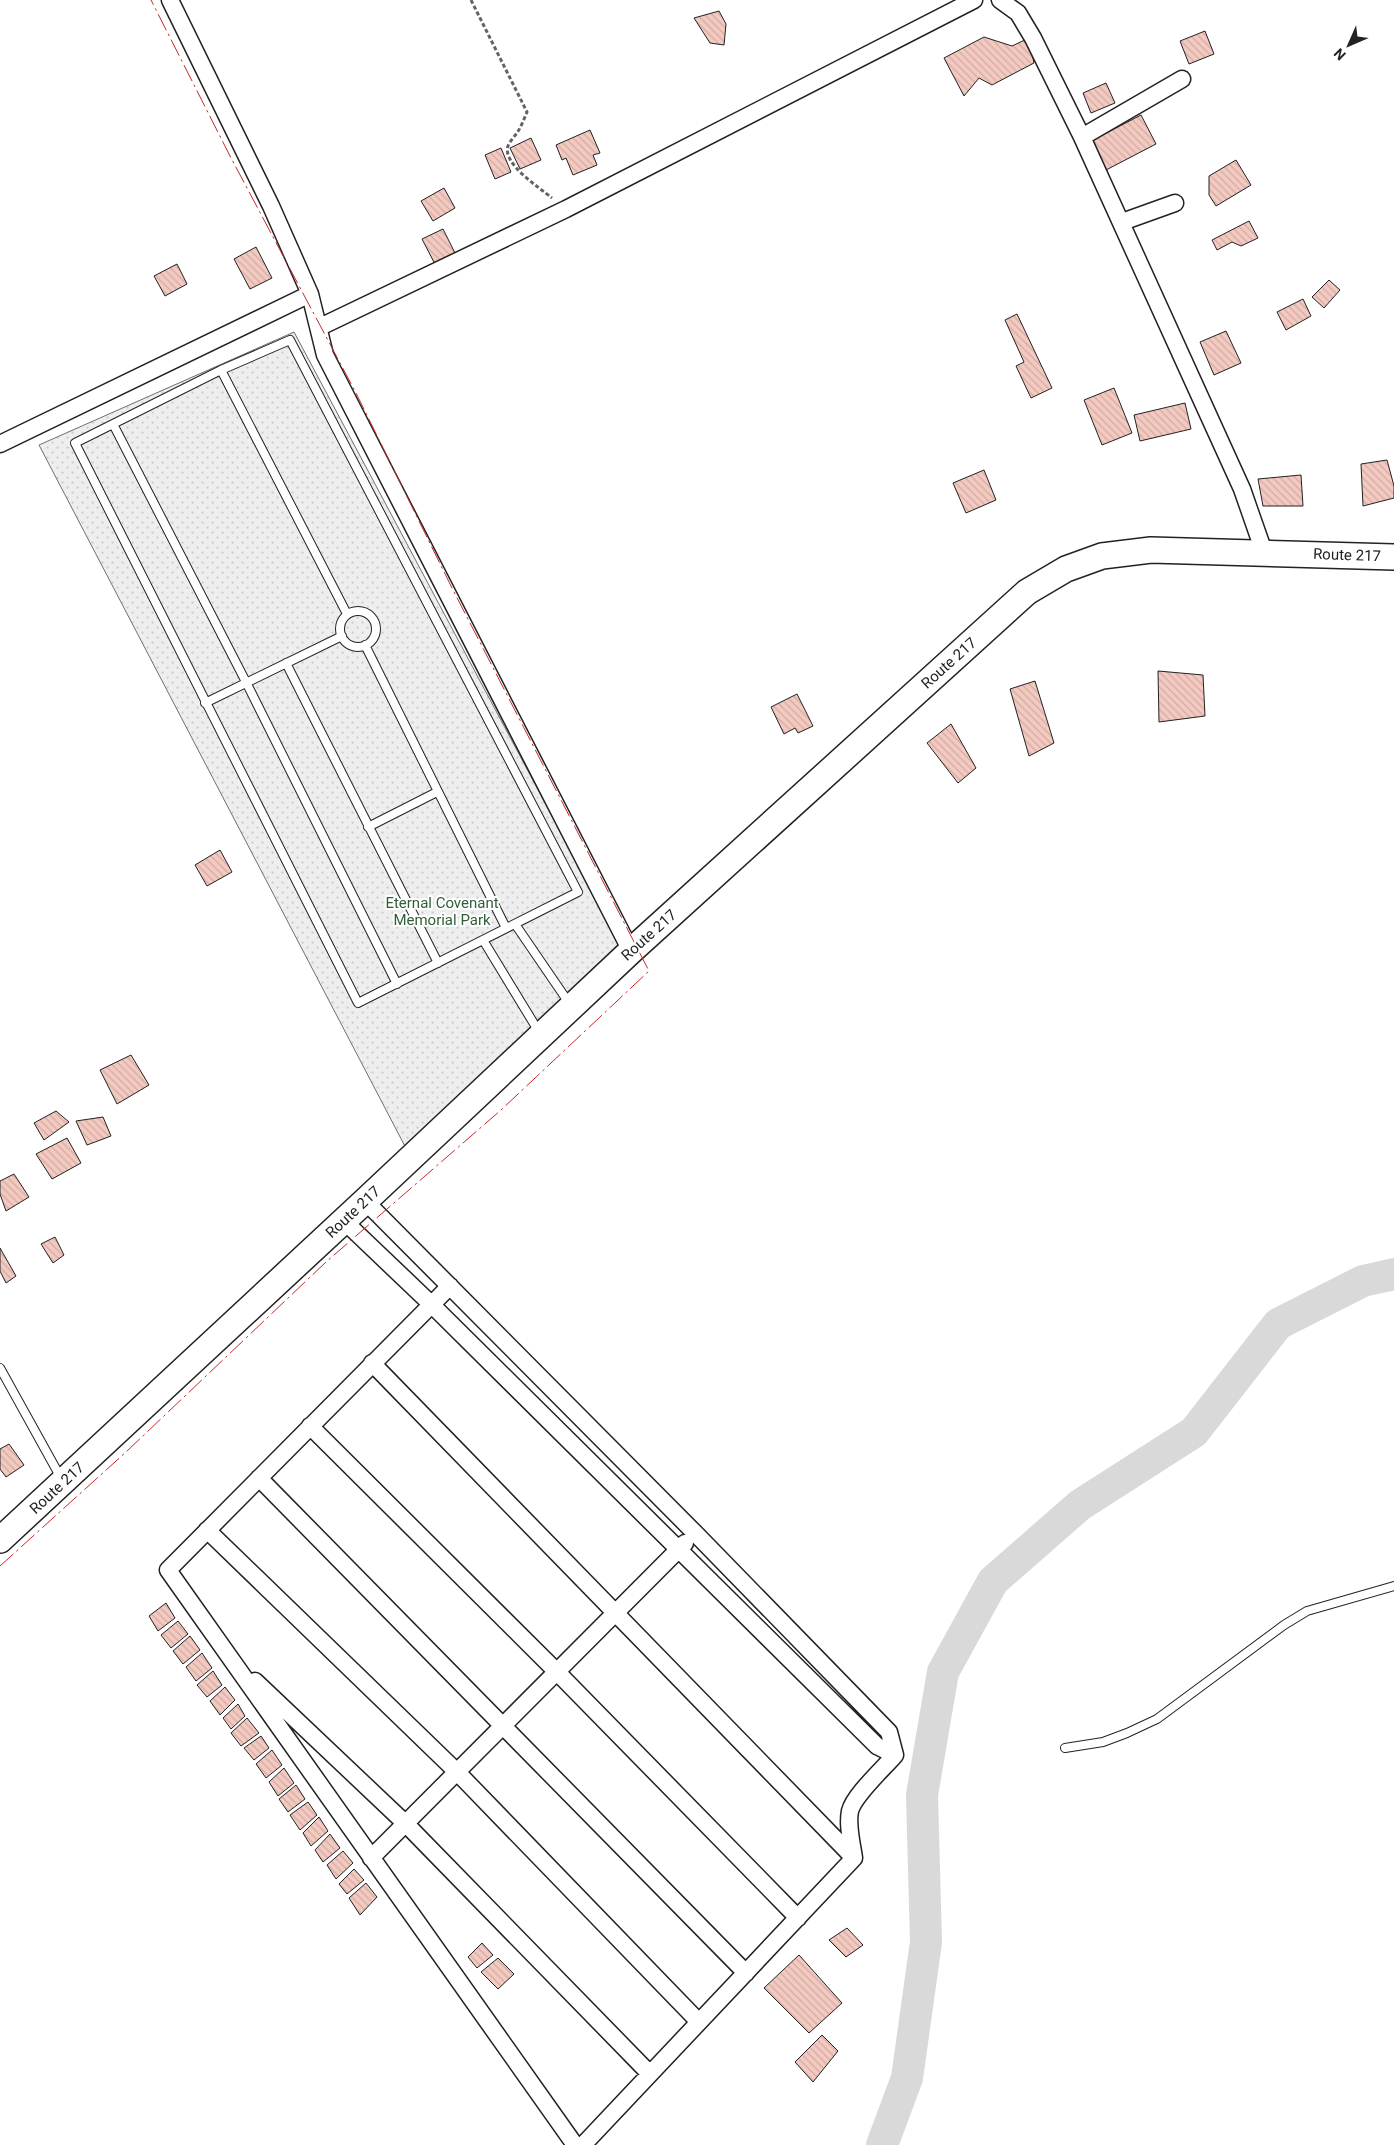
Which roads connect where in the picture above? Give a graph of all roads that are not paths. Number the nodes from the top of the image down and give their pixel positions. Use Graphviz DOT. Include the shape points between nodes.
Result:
graph roads {
  1 [pos="170,0"];
  2 [pos="974,0"];
  3 [pos="1000,0"];
  4 [pos="1182,79"];
  5 [pos="1082,137"];
  6 [pos="1176,203"];
  7 [pos="1122,222"];
  8 [pos="310,294"];
  9 [pos="320,327"];
  10 [pos="221,370"];
  11 [pos="113,424"];
  12 [pos="0,444"];
  13 [pos="1264,552"];
  14 [pos="1394,557"];
  15 [pos="347,614"];
  16 [pos="342,636"];
  17 [pos="365,645"];
  18 [pos="286,663"];
  19 [pos="246,682"];
  20 [pos="205,704"];
  21 [pos="437,792"];
  22 [pos="368,827"];
  23 [pos="515,924"];
  24 [pos="506,928"];
  25 [pos="483,940"];
  26 [pos="631,950"];
  27 [pos="438,963"];
  28 [pos="397,984"];
  29 [pos="572,1007"];
  30 [pos="541,1036"];
  31 [pos="365,1201"];
  32 [pos="344,1221"];
  33 [pos="450,1286"];
  34 [pos="431,1304"];
  35 [pos="372,1363"];
  36 [pos="0,1368"];
  37 [pos="310,1426"];
  38 [pos="259,1478"];
  39 [pos="63,1482"];
  40 [pos="207,1530"];
  41 [pos="695,1533"];
  42 [pos="0,1540"];
  43 [pos="679,1549"];
  44 [pos="1394,1586"];
  45 [pos="615,1613"];
  46 [pos="228,1655"];
  47 [pos="557,1672"];
  48 [pos="504,1725"];
  49 [pos="1065,1748"];
  50 [pos="895,1756"];
  51 [pos="457,1772"];
  52 [pos="406,1824"];
  53 [pos="371,1858"];
  54 [pos="854,1858"];
  55 [pos="798,1918"];
  56 [pos="746,1973"];
  57 [pos="699,2022"];
  58 [pos="650,2074"];
  59 [pos="576,2145"];
  60 [pos="583,2145"];
  1 -- 8 [label="street" via="271,206"];
  2 -- 9 [label="street" via="566,209"];
  3 -- 5 [label="street" via="1018,13 1033,38"];
  4 -- 5 [label="street"];
  5 -- 7 [label="street"];
  6 -- 7 [label="street"];
  7 -- 13 [label="street" via="1242,490"];
  8 -- 9 [label="street"];
  8 -- 12 [label="street"];
  9 -- 26 [label="street" via="325,355"];
  10 -- 11 [label="lane"];
  10 -- 15 [label="lane"];
  10 -- 23 [label="lane" via="290,340 578,892"];
  11 -- 19 [label="lane"];
  11 -- 20 [label="lane" via="75,443"];
  13 -- 14 [label="main road, Route 217"];
  13 -- 26 [label="main road, Route 217" via="1150,550 1102,556 1066,569 1027,592"];
  15 -- 16 [label="lane" via="340,628"];
  15 -- 17 [label="lane" via="357,611 368,614 372,619 375,633"];
  16 -- 17 [label="lane" via="352,646"];
  16 -- 18 [label="lane"];
  17 -- 21 [label="lane"];
  18 -- 19 [label="lane"];
  18 -- 22 [label="lane"];
  19 -- 20 [label="lane"];
  19 -- 28 [label="lane"];
  20 -- 28 [label="lane" via="358,1003"];
  21 -- 22 [label="lane"];
  21 -- 24 [label="lane"];
  22 -- 27 [label="lane"];
  23 -- 24 [label="lane"];
  23 -- 29 [label="lane"];
  24 -- 25 [label="lane"];
  25 -- 27 [label="lane"];
  25 -- 30 [label="lane"];
  26 -- 29 [label="main road, Route 217"];
  27 -- 28 [label="lane"];
  29 -- 30 [label="main road, Route 217"];
  30 -- 31 [label="main road, Route 217"];
  31 -- 32 [label="main road, Route 217"];
  31 -- 33 [label="street"];
  32 -- 34 [label="street"];
  32 -- 39 [label="main road, Route 217"];
  33 -- 34 [label="street"];
  33 -- 41 [label="street"];
  34 -- 35 [label="street"];
  34 -- 43 [label="street"];
  35 -- 37 [label="street"];
  35 -- 45 [label="street"];
  36 -- 39 [label="lane"];
  37 -- 38 [label="street"];
  37 -- 47 [label="street"];
  38 -- 40 [label="street"];
  38 -- 48 [label="street"];
  39 -- 42 [label="main road, Route 217"];
  40 -- 46 [label="street" via="168,1570"];
  40 -- 51 [label="street"];
  41 -- 43 [label="street"];
  41 -- 50 [label="street" via="889,1732"];
  43 -- 45 [label="street"];
  43 -- 50 [label="street" via="877,1746"];
  44 -- 49 [label="lane" via="1307,1611 1157,1719 1103,1742"];
  45 -- 47 [label="street"];
  45 -- 54 [label="street"];
  46 -- 52 [label="street"];
  46 -- 53 [label="street"];
  47 -- 48 [label="street"];
  47 -- 55 [label="street"];
  48 -- 51 [label="street"];
  48 -- 56 [label="street"];
  50 -- 54 [label="street" via="850,1810"];
  51 -- 52 [label="street"];
  51 -- 57 [label="street"];
  52 -- 53 [label="street"];
  52 -- 58 [label="street"];
  53 -- 59 [label="street"];
  54 -- 55 [label="street"];
  55 -- 56 [label="street"];
  56 -- 57 [label="street"];
  57 -- 58 [label="street"];
  58 -- 60 [label="street"];
}
